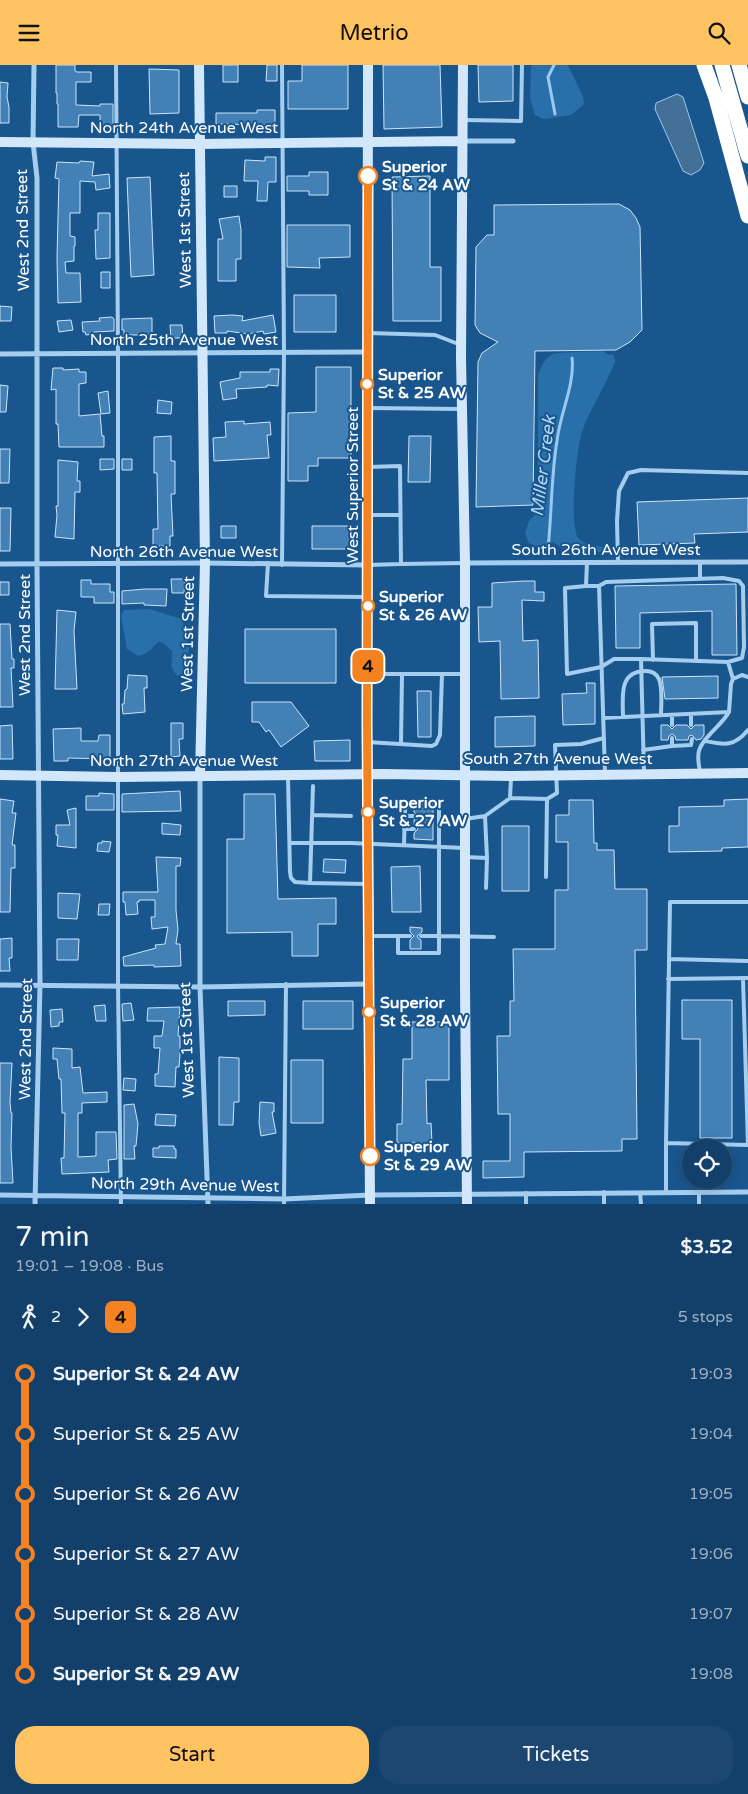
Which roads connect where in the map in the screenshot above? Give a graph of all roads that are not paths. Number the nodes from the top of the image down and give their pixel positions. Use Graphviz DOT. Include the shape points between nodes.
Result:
graph roads {
  1 [pos="34,65"];
  2 [pos="116,65"];
  3 [pos="199,65"];
  4 [pos="282,65"];
  5 [pos="368,65"];
  6 [pos="463,65"];
  7 [pos="522,65"];
  8 [pos="704,65"];
  9 [pos="722,65"];
  10 [pos="739,65"];
  11 [pos="744,65"];
  12 [pos="748,91"];
  13 [pos="748,97"];
  14 [pos="463,120"];
  15 [pos="463,141"];
  16 [pos="513,141"];
  17 [pos="0,142"];
  18 [pos="33,142"];
  19 [pos="368,142"];
  20 [pos="116,143"];
  21 [pos="282,143"];
  22 [pos="199,144"];
  23 [pos="748,156"];
  24 [pos="748,216"];
  25 [pos="367,333"];
  26 [pos="461,345"];
  27 [pos="201,352"];
  28 [pos="284,352"];
  29 [pos="367,352"];
  30 [pos="36,353"];
  31 [pos="118,353"];
  32 [pos="0,354"];
  33 [pos="367,408"];
  34 [pos="462,409"];
  35 [pos="368,467"];
  36 [pos="748,473"];
  37 [pos="368,515"];
  38 [pos="400,515"];
  39 [pos="587,562"];
  40 [pos="618,562"];
  41 [pos="700,562"];
  42 [pos="748,562"];
  43 [pos="205,563"];
  44 [pos="268,563"];
  45 [pos="465,563"];
  46 [pos="118,564"];
  47 [pos="0,565"];
  48 [pos="37,565"];
  49 [pos="282,565"];
  50 [pos="368,565"];
  51 [pos="401,565"];
  52 [pos="700,579"];
  53 [pos="586,586"];
  54 [pos="599,586"];
  55 [pos="368,597"];
  56 [pos="641,659"];
  57 [pos="652,660"];
  58 [pos="696,661"];
  59 [pos="728,663"];
  60 [pos="601,667"];
  61 [pos="642,671"];
  62 [pos="368,674"];
  63 [pos="402,674"];
  64 [pos="442,674"];
  65 [pos="465,674"];
  66 [pos="748,677"];
  67 [pos="733,679"];
  68 [pos="729,713"];
  69 [pos="691,714"];
  70 [pos="643,715"];
  71 [pos="661,715"];
  72 [pos="672,715"];
  73 [pos="623,717"];
  74 [pos="603,718"];
  75 [pos="672,725"];
  76 [pos="691,725"];
  77 [pos="748,730"];
  78 [pos="604,738"];
  79 [pos="672,738"];
  80 [pos="692,739"];
  81 [pos="705,741"];
  82 [pos="368,742"];
  83 [pos="401,744"];
  84 [pos="691,745"];
  85 [pos="672,746"];
  86 [pos="644,750"];
  87 [pos="699,751"];
  88 [pos="700,773"];
  89 [pos="748,773"];
  90 [pos="368,774"];
  91 [pos="605,774"];
  92 [pos="644,774"];
  93 [pos="0,775"];
  94 [pos="200,775"];
  95 [pos="288,775"];
  96 [pos="465,775"];
  97 [pos="556,775"];
  98 [pos="38,776"];
  99 [pos="511,776"];
  100 [pos="118,777"];
  101 [pos="313,786"];
  102 [pos="510,798"];
  103 [pos="547,799"];
  104 [pos="312,815"];
  105 [pos="351,816"];
  106 [pos="405,816"];
  107 [pos="414,816"];
  108 [pos="432,816"];
  109 [pos="439,816"];
  110 [pos="485,816"];
  111 [pos="465,819"];
  112 [pos="404,829"];
  113 [pos="414,829"];
  114 [pos="432,829"];
  115 [pos="439,830"];
  116 [pos="290,843"];
  117 [pos="312,844"];
  118 [pos="368,844"];
  119 [pos="404,845"];
  120 [pos="439,847"];
  121 [pos="465,852"];
  122 [pos="487,858"];
  123 [pos="546,877"];
  124 [pos="310,883"];
  125 [pos="368,884"];
  126 [pos="486,888"];
  127 [pos="748,902"];
  128 [pos="368,936"];
  129 [pos="398,936"];
  130 [pos="410,936"];
  131 [pos="421,936"];
  132 [pos="439,936"];
  133 [pos="465,937"];
  134 [pos="494,937"];
  135 [pos="669,959"];
  136 [pos="748,961"];
  137 [pos="746,978"];
  138 [pos="668,979"];
  139 [pos="40,984"];
  140 [pos="369,984"];
  141 [pos="0,985"];
  142 [pos="118,985"];
  143 [pos="286,985"];
  144 [pos="200,987"];
  145 [pos="666,1143"];
  146 [pos="748,1192"];
  147 [pos="526,1193"];
  148 [pos="604,1193"];
  149 [pos="640,1193"];
  150 [pos="666,1193"];
  151 [pos="699,1193"];
  152 [pos="0,1195"];
  153 [pos="36,1195"];
  154 [pos="121,1197"];
  155 [pos="370,1199"];
  156 [pos="467,1199"];
  157 [pos="208,1201"];
  158 [pos="284,1201"];
  159 [pos="35,1204"];
  160 [pos="121,1204"];
  161 [pos="526,1204"];
  162 [pos="604,1204"];
  163 [pos="641,1204"];
  164 [pos="699,1204"];
  1 -- 18 [label="street, West 2nd Street"];
  2 -- 20 [label="lane"];
  3 -- 22 [label="street, West 1st Street"];
  4 -- 21 [label="lane"];
  5 -- 19 [label="street, West Superior Street"];
  6 -- 14 [label="street"];
  7 -- 14 [label="lane" via="521,121"];
  8 -- 24 [label="highway"];
  9 -- 23 [label="highway"];
  10 -- 13 [label="highway"];
  11 -- 12 [label="highway"];
  14 -- 15 [label="street"];
  15 -- 16 [label="street"];
  15 -- 19 [label="street, North 24th Avenue West"];
  15 -- 26 [label="street"];
  17 -- 18 [label="street, North 24th Avenue West"];
  18 -- 20 [label="street, North 24th Avenue West"];
  18 -- 30 [label="street, West 2nd Street" via="37,178"];
  19 -- 21 [label="street, North 24th Avenue West"];
  19 -- 25 [label="street, West Superior Street"];
  20 -- 22 [label="street, North 24th Avenue West"];
  20 -- 31 [label="lane"];
  21 -- 22 [label="street, North 24th Avenue West"];
  21 -- 28 [label="lane"];
  22 -- 27 [label="street, West 1st Street"];
  25 -- 26 [label="lane" via="435,335"];
  25 -- 29 [label="street, West Superior Street"];
  26 -- 34 [label="street"];
  27 -- 28 [label="street, North 25th Avenue West"];
  27 -- 31 [label="street, North 25th Avenue West"];
  27 -- 43 [label="street, West 1st Street"];
  28 -- 29 [label="street, North 25th Avenue West"];
  28 -- 49 [label="lane"];
  29 -- 33 [label="street, West Superior Street"];
  30 -- 31 [label="street, North 25th Avenue West"];
  30 -- 32 [label="street, North 25th Avenue West"];
  30 -- 48 [label="street, West 2nd Street"];
  31 -- 46 [label="lane"];
  33 -- 34 [label="lane"];
  33 -- 35 [label="street, West Superior Street"];
  34 -- 45 [label="street"];
  35 -- 37 [label="street, West Superior Street"];
  35 -- 38 [label="lane" via="400,465"];
  36 -- 40 [label="lane" via="641,470 628,473 619,491"];
  37 -- 38 [label="lane"];
  37 -- 50 [label="street, West Superior Street"];
  38 -- 51 [label="lane"];
  39 -- 40 [label="street, South 26th Avenue West"];
  39 -- 45 [label="street, South 26th Avenue West"];
  39 -- 53 [label="lane"];
  40 -- 41 [label="street, South 26th Avenue West"];
  41 -- 42 [label="street, South 26th Avenue West"];
  41 -- 52 [label="lane"];
  43 -- 44 [label="street, North 26th Avenue West"];
  43 -- 46 [label="street, North 26th Avenue West"];
  43 -- 94 [label="street, West 1st Street"];
  44 -- 49 [label="street, North 26th Avenue West"];
  44 -- 55 [label="lane" via="266,597"];
  45 -- 51 [label="lane"];
  45 -- 65 [label="street"];
  46 -- 48 [label="street, North 26th Avenue West"];
  46 -- 100 [label="lane"];
  47 -- 48 [label="street, North 26th Avenue West"];
  48 -- 98 [label="street, West 2nd Street"];
  49 -- 50 [label="street, North 26th Avenue West"];
  50 -- 51 [label="lane"];
  50 -- 55 [label="street, West Superior Street"];
  52 -- 54 [label="lane" via="606,582"];
  52 -- 59 [label="lane" via="723,578 739,581 743,586 742,658"];
  53 -- 54 [label="lane"];
  53 -- 60 [label="lane" via="565,588 567,674"];
  54 -- 60 [label="lane"];
  55 -- 62 [label="street, West Superior Street"];
  56 -- 57 [label="lane"];
  56 -- 60 [label="lane" via="614,659"];
  56 -- 61 [label="lane"];
  57 -- 58 [label="lane"];
  57 -- 58 [label="lane" via="652,623 696,623"];
  58 -- 59 [label="lane"];
  59 -- 67 [label="lane"];
  60 -- 74 [label="lane"];
  61 -- 70 [label="lane"];
  61 -- 71 [label="lane" via="650,671 659,680"];
  61 -- 73 [label="lane" via="630,675 623,686"];
  62 -- 63 [label="lane"];
  62 -- 82 [label="street, West Superior Street"];
  63 -- 64 [label="lane"];
  63 -- 83 [label="lane"];
  64 -- 65 [label="lane"];
  64 -- 83 [label="lane" via="439,739 432,746"];
  65 -- 96 [label="street"];
  66 -- 67 [label="lane" via="742,675"];
  67 -- 68 [label="lane"];
  68 -- 69 [label="lane"];
  68 -- 81 [label="lane"];
  69 -- 72 [label="lane"];
  69 -- 76 [label="lane"];
  70 -- 71 [label="lane"];
  70 -- 73 [label="lane"];
  70 -- 86 [label="lane"];
  71 -- 72 [label="lane"];
  72 -- 75 [label="lane"];
  73 -- 74 [label="lane"];
  74 -- 78 [label="lane"];
  77 -- 81 [label="lane" via="735,743"];
  78 -- 91 [label="lane"];
  78 -- 97 [label="lane" via="581,744 555,745"];
  79 -- 85 [label="lane"];
  80 -- 84 [label="lane"];
  81 -- 87 [label="lane"];
  82 -- 83 [label="lane"];
  82 -- 90 [label="street, West Superior Street"];
  84 -- 85 [label="lane"];
  84 -- 87 [label="lane"];
  85 -- 86 [label="lane"];
  86 -- 92 [label="lane"];
  87 -- 88 [label="lane"];
  88 -- 89 [label="street, South 27th Avenue West"];
  88 -- 92 [label="street, South 27th Avenue West"];
  90 -- 95 [label="street, North 27th Avenue West"];
  90 -- 96 [label="street, South 27th Avenue West"];
  90 -- 118 [label="street, West Superior Street"];
  91 -- 92 [label="street, South 27th Avenue West"];
  91 -- 97 [label="street, South 27th Avenue West"];
  93 -- 98 [label="street, North 27th Avenue West"];
  94 -- 95 [label="street, North 27th Avenue West"];
  94 -- 100 [label="street, North 27th Avenue West"];
  94 -- 144 [label="street, West 1st Street"];
  95 -- 116 [label="lane"];
  96 -- 99 [label="street, South 27th Avenue West"];
  96 -- 111 [label="street"];
  97 -- 99 [label="street, South 27th Avenue West"];
  97 -- 103 [label="lane" via="557,793"];
  98 -- 100 [label="street, North 27th Avenue West"];
  98 -- 139 [label="street, West 2nd Street"];
  99 -- 102 [label="lane"];
  100 -- 142 [label="lane"];
  101 -- 104 [label="lane"];
  102 -- 103 [label="lane"];
  102 -- 110 [label="lane"];
  103 -- 123 [label="lane"];
  104 -- 105 [label="lane"];
  104 -- 117 [label="lane"];
  106 -- 107 [label="lane"];
  106 -- 109 [label="lane" via="405,809 410,804 434,803 439,807"];
  106 -- 112 [label="lane"];
  108 -- 109 [label="lane"];
  109 -- 115 [label="lane"];
  110 -- 111 [label="lane"];
  110 -- 122 [label="lane"];
  111 -- 121 [label="street"];
  112 -- 113 [label="lane"];
  112 -- 119 [label="lane"];
  114 -- 115 [label="lane"];
  115 -- 120 [label="lane"];
  116 -- 117 [label="lane"];
  116 -- 124 [label="lane" via="291,878 295,882"];
  117 -- 118 [label="lane"];
  117 -- 124 [label="lane"];
  118 -- 119 [label="lane"];
  118 -- 125 [label="street, West Superior Street"];
  119 -- 120 [label="lane"];
  120 -- 121 [label="lane"];
  120 -- 132 [label="lane"];
  121 -- 122 [label="lane"];
  121 -- 133 [label="street"];
  122 -- 126 [label="lane"];
  124 -- 125 [label="lane"];
  125 -- 128 [label="street, West Superior Street"];
  127 -- 135 [label="lane" via="670,901"];
  128 -- 129 [label="lane"];
  128 -- 140 [label="street, West Superior Street"];
  129 -- 130 [label="lane"];
  129 -- 132 [label="lane" via="398,953 439,953"];
  131 -- 132 [label="lane"];
  132 -- 133 [label="lane"];
  133 -- 134 [label="lane"];
  133 -- 156 [label="street"];
  135 -- 136 [label="lane"];
  135 -- 138 [label="lane"];
  137 -- 138 [label="lane"];
  137 -- 145 [label="lane" via="748,1145"];
  138 -- 145 [label="lane"];
  139 -- 141 [label="street"];
  139 -- 142 [label="street"];
  139 -- 153 [label="street, West 2nd Street"];
  140 -- 143 [label="street"];
  140 -- 155 [label="street, West Superior Street"];
  142 -- 144 [label="street"];
  142 -- 154 [label="lane"];
  143 -- 144 [label="street"];
  143 -- 158 [label="lane"];
  144 -- 157 [label="street, West 1st Street"];
  145 -- 150 [label="lane"];
  146 -- 151 [label="street, North 29th Avenue West"];
  147 -- 148 [label="street, North 29th Avenue West"];
  147 -- 156 [label="street, North 29th Avenue West"];
  147 -- 161 [label="lane"];
  148 -- 149 [label="street, North 29th Avenue West"];
  148 -- 162 [label="lane"];
  149 -- 150 [label="street, North 29th Avenue West"];
  149 -- 163 [label="lane"];
  150 -- 151 [label="street, North 29th Avenue West"];
  151 -- 164 [label="lane"];
  152 -- 153 [label="street, North 29th Avenue West"];
  153 -- 154 [label="street, North 29th Avenue West"];
  153 -- 159 [label="street, West 2nd Street"];
  154 -- 157 [label="street, North 29th Avenue West"];
  154 -- 160 [label="lane"];
  155 -- 156 [label="street, North 29th Avenue West"];
  155 -- 158 [label="street, North 29th Avenue West"];
  157 -- 158 [label="street, North 29th Avenue West"];
}
